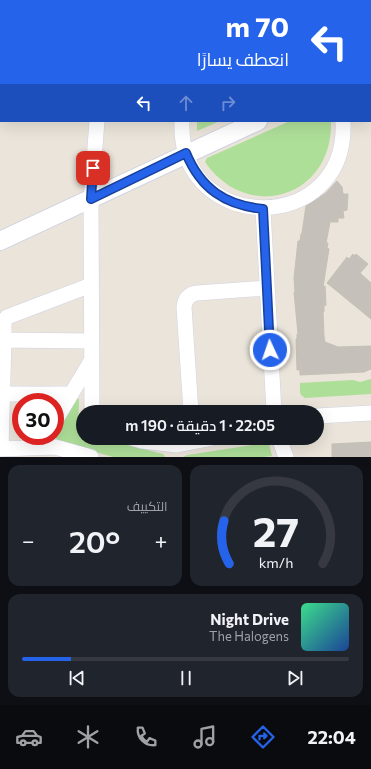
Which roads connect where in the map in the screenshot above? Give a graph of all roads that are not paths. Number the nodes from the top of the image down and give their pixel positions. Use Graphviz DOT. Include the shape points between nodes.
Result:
graph roads {
  1 [pos="97,122"];
  2 [pos="182,122"];
  3 [pos="256,122"];
  4 [pos="343,122"];
  5 [pos="186,153"];
  6 [pos="91,199"];
  7 [pos="263,209"];
  8 [pos="0,241"];
  9 [pos="91,285"];
  10 [pos="267,288"];
  11 [pos="2,340"];
  12 [pos="91,341"];
  13 [pos="91,361"];
  14 [pos="2,394"];
  15 [pos="71,394"];
  16 [pos="92,405"];
  17 [pos="191,405"];
  18 [pos="274,405"];
  19 [pos="64,406"];
  20 [pos="371,413"];
  21 [pos="324,416"];
  22 [pos="155,445"];
  23 [pos="185,445"];
  24 [pos="282,445"];
  25 [pos="39,447"];
  26 [pos="1,448"];
  27 [pos="175,451"];
  28 [pos="91,457"];
  29 [pos="286,457"];
  1 -- 6 [label="street"];
  2 -- 5 [label="street"];
  3 -- 5 [label="street"];
  4 -- 7 [label="street" via="339,155 324,181 299,200"];
  5 -- 6 [label="street"];
  5 -- 7 [label="street" via="199,176 216,194 239,205"];
  6 -- 8 [label="street"];
  6 -- 9 [label="street"];
  7 -- 10 [label="street"];
  9 -- 11 [label="street" via="7,317"];
  9 -- 12 [label="street"];
  10 -- 17 [label="street" via="197,293 186,299 184,307"];
  10 -- 18 [label="street"];
  11 -- 12 [label="street"];
  11 -- 14 [label="street"];
  12 -- 13 [label="street"];
  13 -- 15 [label="street"];
  13 -- 16 [label="street"];
  14 -- 15 [label="street"];
  14 -- 26 [label="street"];
  15 -- 19 [label="street"];
  20 -- 21 [label="street"];
  22 -- 27 [label="street"];
  23 -- 27 [label="street"];
  24 -- 29 [label="street"];
  25 -- 26 [label="street"];
  25 -- 28 [label="street" via="55,447"];
}
